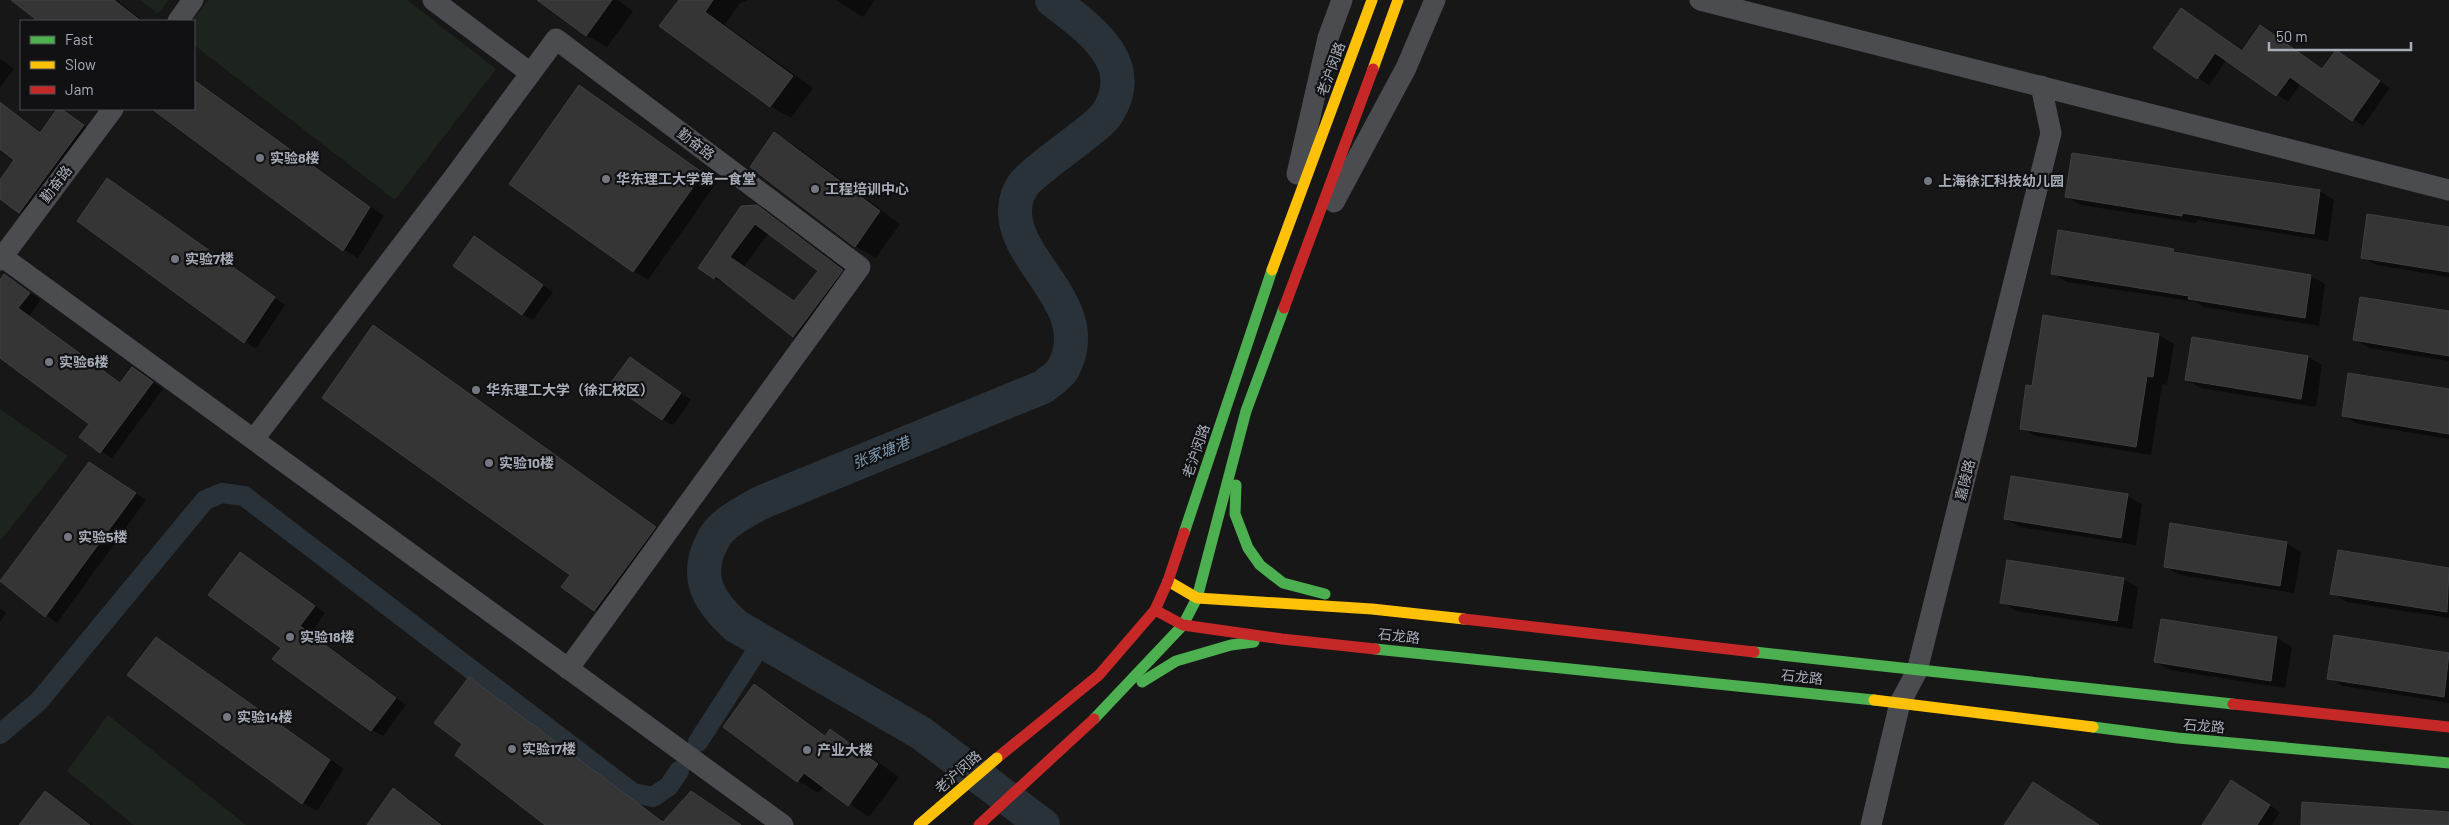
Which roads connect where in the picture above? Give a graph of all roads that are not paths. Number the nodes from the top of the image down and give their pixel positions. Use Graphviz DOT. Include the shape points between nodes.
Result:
graph roads {
  1 [pos="193,0"];
  2 [pos="433,0"];
  3 [pos="1342,0"];
  4 [pos="1372,0"];
  5 [pos="1398,0"];
  6 [pos="1435,0"];
  7 [pos="1700,0"];
  8 [pos="179,20"];
  9 [pos="530,72"];
  10 [pos="2041,86"];
  11 [pos="112,110"];
  12 [pos="2449,190"];
  13 [pos="1278,252"];
  14 [pos="1,257"];
  15 [pos="1302,261"];
  16 [pos="1246,411"];
  17 [pos="254,439"];
  18 [pos="1168,581"];
  19 [pos="1197,598"];
  20 [pos="1372,609"];
  21 [pos="1156,610"];
  22 [pos="1183,625"];
  23 [pos="1282,639"];
  24 [pos="568,669"];
  25 [pos="1917,671"];
  26 [pos="1117,695"];
  27 [pos="1900,703"];
  28 [pos="2449,727"];
  29 [pos="2449,763"];
  30 [pos="782,825"];
  31 [pos="919,825"];
  32 [pos="978,825"];
  33 [pos="1871,825"];
  1 -- 8 [label="street"];
  2 -- 9 [label="street"];
  3 -- 13 [label="street" via="1328,38"];
  4 -- 13 [label="main road, 老沪闵路"];
  5 -- 15 [label="main road"];
  6 -- 15 [label="street" via="1406,68"];
  7 -- 10 [label="street"];
  9 -- 17 [label="street" via="454,178"];
  9 -- 24 [label="street, 勤奋路" via="556,38 860,267"];
  10 -- 12 [label="street"];
  10 -- 25 [label="street, 嘉陵路" via="2051,133"];
  11 -- 14 [label="street, 勤奋路"];
  13 -- 18 [label="main road, 老沪闵路"];
  14 -- 17 [label="street"];
  15 -- 16 [label="main road"];
  16 -- 19 [label="main road"];
  16 -- 20 [label="main road" via="1235,514 1248,548 1260,566 1283,583"];
  17 -- 24 [label="street"];
  18 -- 19 [label="main road, 石龙路"];
  18 -- 21 [label="main road, 老沪闵路"];
  19 -- 20 [label="main road, 石龙路"];
  19 -- 22 [label="main road"];
  20 -- 25 [label="main road, 石龙路"];
  21 -- 22 [label="main road, 石龙路"];
  21 -- 31 [label="main road, 老沪闵路, bridge" via="1099,675"];
  22 -- 23 [label="main road, 石龙路"];
  22 -- 26 [label="main road"];
  23 -- 26 [label="main road" via="1231,645 1176,661"];
  23 -- 27 [label="main road, 石龙路"];
  24 -- 30 [label="street"];
  25 -- 27 [label="street, 嘉陵路"];
  25 -- 28 [label="main road, 石龙路"];
  26 -- 32 [label="main road" via="1080,734"];
  27 -- 29 [label="main road, 石龙路" via="2178,738"];
  27 -- 33 [label="street, 嘉陵路"];
}
